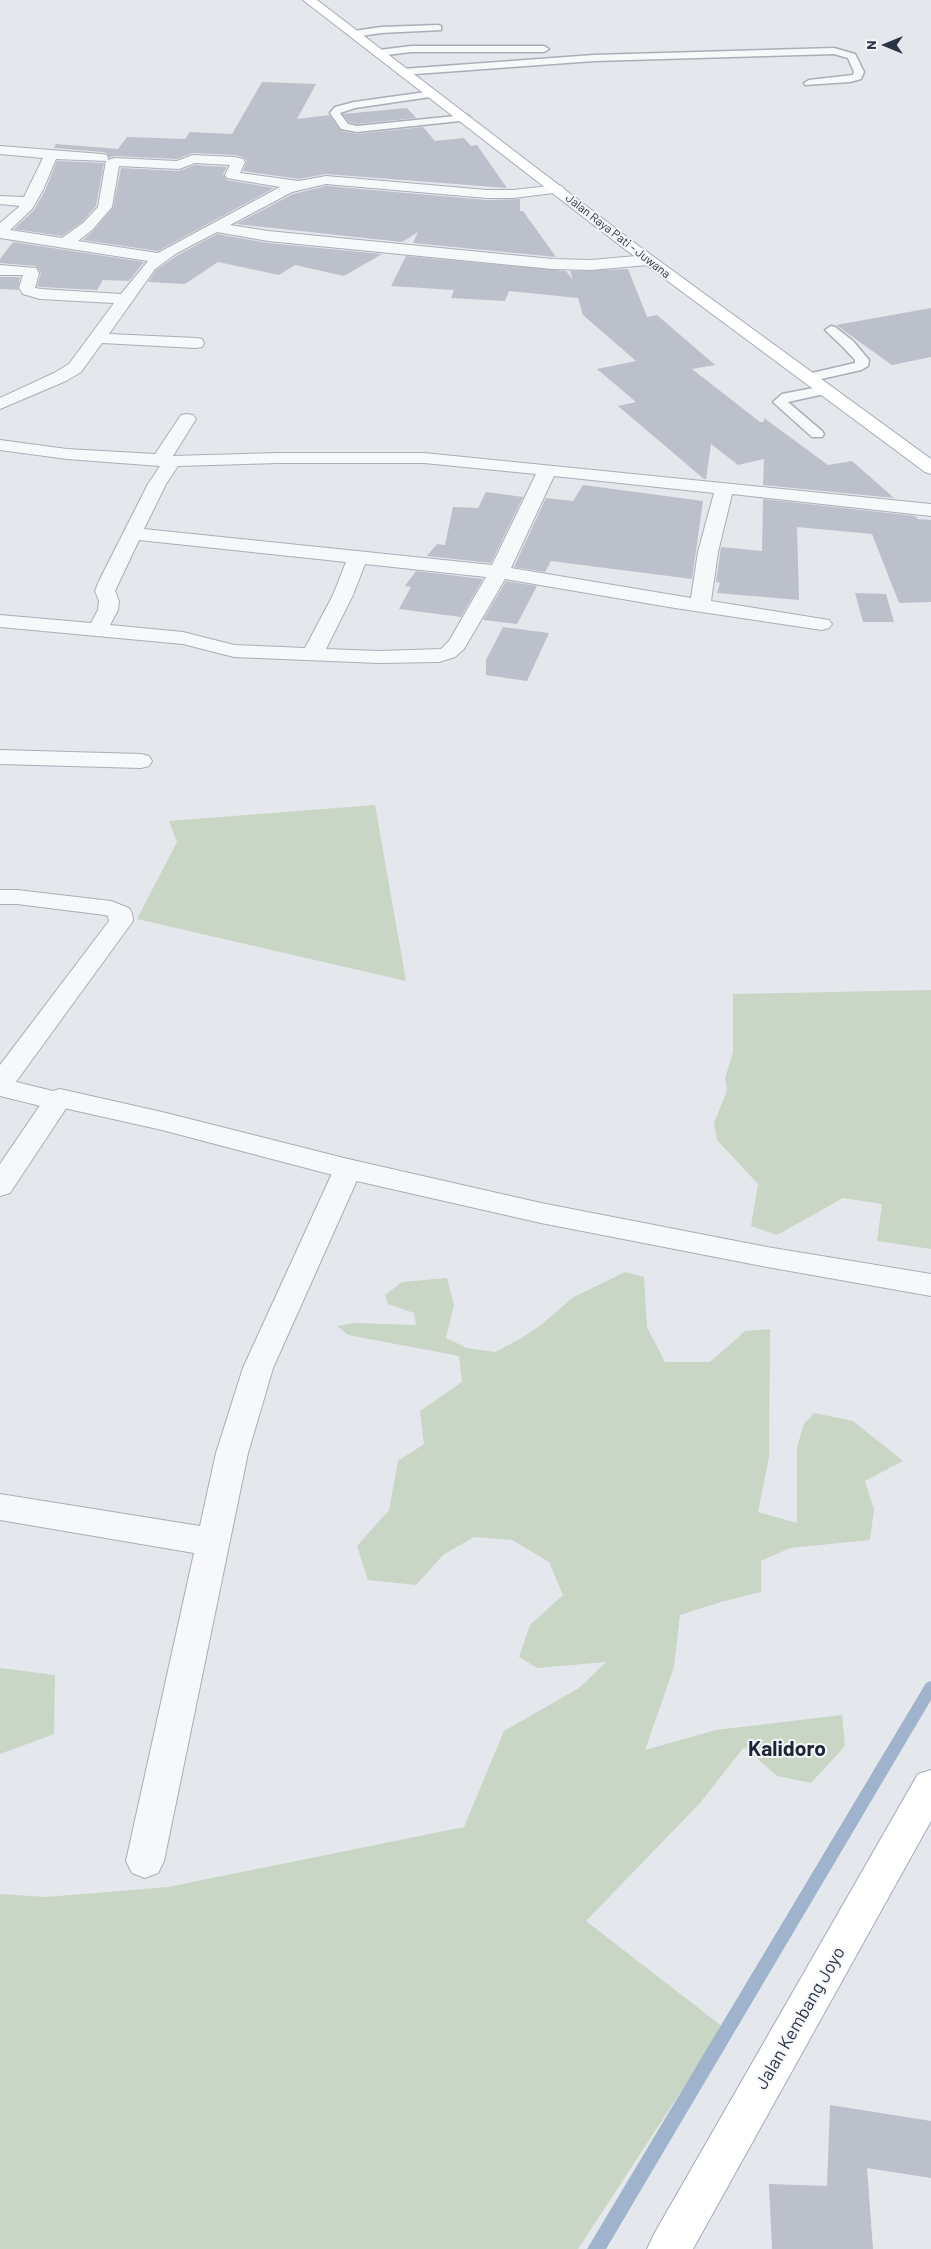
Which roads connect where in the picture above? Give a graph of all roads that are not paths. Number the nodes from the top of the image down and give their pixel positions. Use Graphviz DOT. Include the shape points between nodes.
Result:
graph roads {
  1 [pos="309,0"];
  2 [pos="438,28"];
  3 [pos="354,34"];
  4 [pos="551,49"];
  5 [pos="380,54"];
  6 [pos="402,72"];
  7 [pos="809,83"];
  8 [pos="433,94"];
  9 [pos="465,118"];
  10 [pos="0,150"];
  11 [pos="51,155"];
  12 [pos="102,158"];
  13 [pos="299,184"];
  14 [pos="557,189"];
  15 [pos="0,200"];
  16 [pos="29,202"];
  17 [pos="215,226"];
  18 [pos="0,232"];
  19 [pos="66,242"];
  20 [pos="161,258"];
  21 [pos="648,260"];
  22 [pos="0,270"];
  23 [pos="125,299"];
  24 [pos="831,330"];
  25 [pos="98,338"];
  26 [pos="196,343"];
  27 [pos="808,378"];
  28 [pos="824,390"];
  29 [pos="0,404"];
  30 [pos="187,419"];
  31 [pos="817,434"];
  32 [pos="0,445"];
  33 [pos="167,460"];
  34 [pos="931,468"];
  35 [pos="547,470"];
  36 [pos="724,490"];
  37 [pos="931,510"];
  38 [pos="133,534"];
  39 [pos="358,557"];
  40 [pos="499,572"];
  41 [pos="700,606"];
  42 [pos="0,621"];
  43 [pos="822,624"];
  44 [pos="97,631"];
  45 [pos="313,653"];
  46 [pos="0,757"];
  47 [pos="142,761"];
  48 [pos="0,897"];
  49 [pos="0,1085"];
  50 [pos="56,1101"];
  51 [pos="348,1169"];
  52 [pos="0,1186"];
  53 [pos="931,1285"];
  54 [pos="0,1507"];
  55 [pos="212,1542"];
  56 [pos="929,1796"];
  57 [pos="145,1861"];
  58 [pos="669,2249"];
  1 -- 3 [label="main road, Jalan Raya Pati - Juwana"];
  2 -- 3 [label="lane"];
  3 -- 5 [label="main road, Jalan Raya Pati - Juwana"];
  4 -- 5 [label="lane" via="411,49"];
  5 -- 6 [label="main road, Jalan Raya Pati - Juwana"];
  6 -- 7 [label="lane" via="586,59 834,50 852,56 859,72 857,77 850,79"];
  6 -- 8 [label="main road, Jalan Raya Pati - Juwana"];
  8 -- 9 [label="main road, Jalan Raya Pati - Juwana"];
  8 -- 9 [label="lane" via="354,105 335,113 345,126 357,129"];
  9 -- 14 [label="main road, Jalan Raya Pati - Juwana"];
  10 -- 11 [label="street"];
  11 -- 12 [label="street"];
  11 -- 16 [label="street"];
  13 -- 14 [label="street" via="332,180 487,194"];
  13 -- 17 [label="street"];
  13 -- 19 [label="street" via="237,177 232,175 238,162 235,161 193,159 178,165 116,162 112,164 101,213"];
  14 -- 21 [label="main road, Jalan Raya Pati - Juwana"];
  15 -- 16 [label="street"];
  16 -- 18 [label="street"];
  17 -- 20 [label="street"];
  17 -- 21 [label="street" via="268,236 552,264 591,265"];
  18 -- 19 [label="street"];
  19 -- 20 [label="street"];
  20 -- 23 [label="street" via="150,266"];
  21 -- 27 [label="main road, Jalan Raya Pati - Juwana"];
  22 -- 23 [label="street" via="30,271 27,288 40,294"];
  23 -- 25 [label="street"];
  24 -- 27 [label="lane" via="862,360 860,366"];
  25 -- 26 [label="street"];
  25 -- 29 [label="street" via="69,373"];
  27 -- 28 [label="main road, Jalan Raya Pati - Juwana"];
  28 -- 31 [label="lane" via="788,397 780,402"];
  28 -- 34 [label="main road, Jalan Raya Pati - Juwana"];
  30 -- 33 [label="street"];
  32 -- 33 [label="street" via="67,454"];
  33 -- 35 [label="street" via="424,458"];
  33 -- 38 [label="street"];
  35 -- 36 [label="street"];
  35 -- 40 [label="street"];
  36 -- 37 [label="street"];
  36 -- 41 [label="street" via="708,552"];
  38 -- 39 [label="street"];
  38 -- 44 [label="street" via="109,581 106,591 108,610"];
  39 -- 40 [label="street"];
  39 -- 45 [label="street" via="340,602"];
  40 -- 41 [label="street"];
  40 -- 45 [label="street" via="457,645 448,653 429,657"];
  41 -- 43 [label="street"];
  42 -- 44 [label="street"];
  44 -- 45 [label="street" via="183,638 234,651"];
  46 -- 47 [label="street"];
  48 -- 49 [label="street" via="111,908 120,913 121,921"];
  49 -- 50 [label="street"];
  50 -- 51 [label="street" via="60,1098 162,1121"];
  50 -- 52 [label="street"];
  51 -- 53 [label="street" via="551,1215"];
  51 -- 55 [label="street" via="258,1368 232,1452"];
  54 -- 55 [label="street"];
  55 -- 57 [label="street"];
  56 -- 58 [label="main road, Jalan Kembang Joyo"];
}
